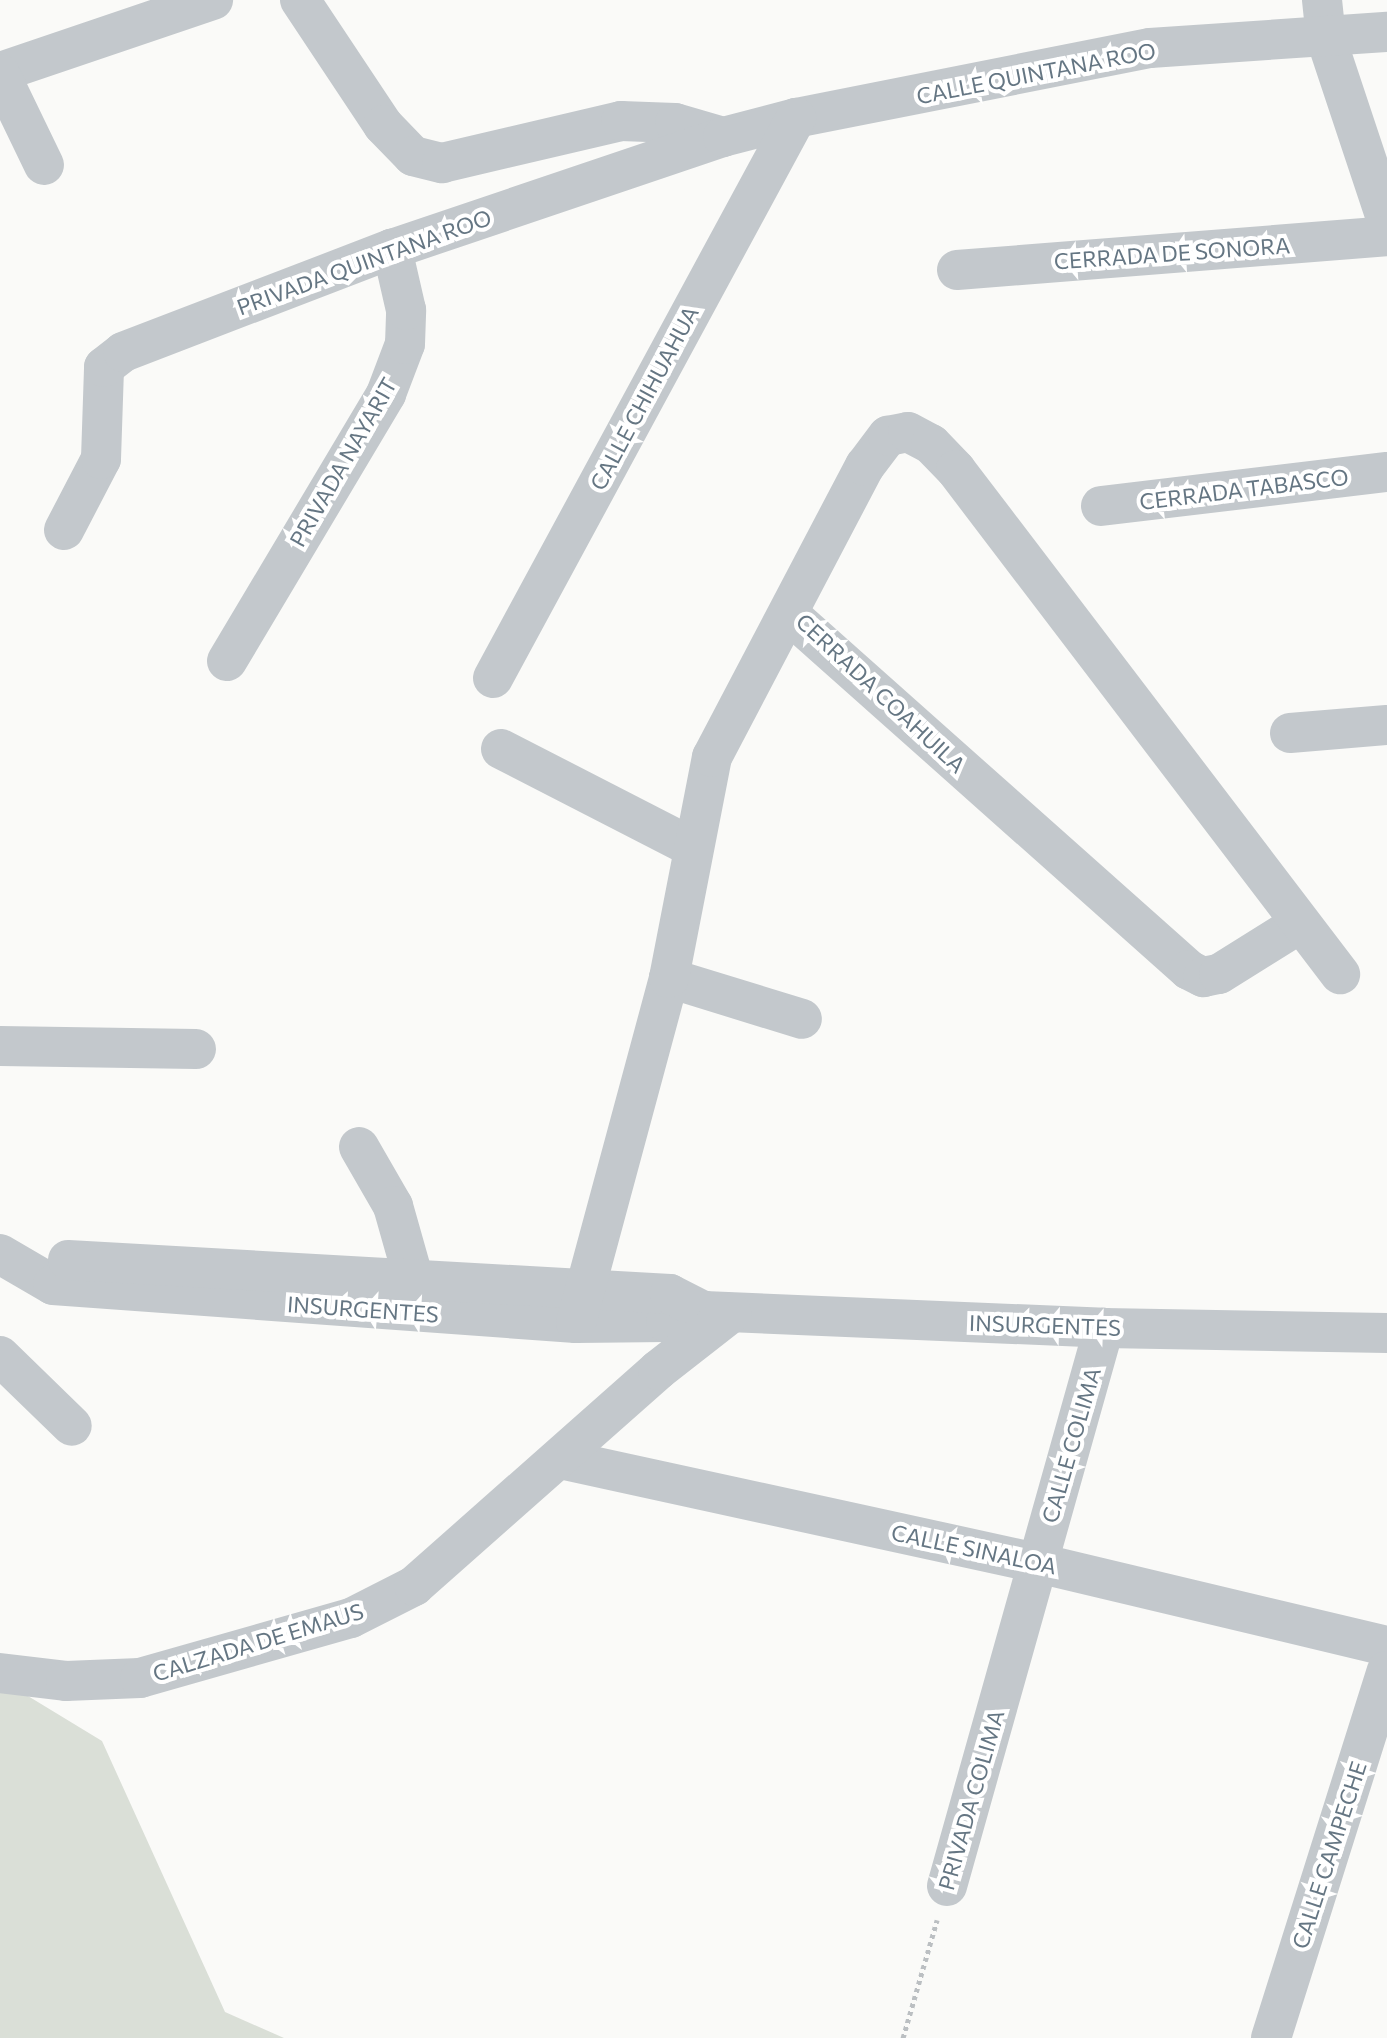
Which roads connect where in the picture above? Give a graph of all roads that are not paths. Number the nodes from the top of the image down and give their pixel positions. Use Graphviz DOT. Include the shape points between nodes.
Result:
graph roads {
  1 [pos="213,0"];
  2 [pos="300,0"];
  3 [pos="1324,19"];
  4 [pos="1387,32"];
  5 [pos="0,73"];
  6 [pos="796,118"];
  7 [pos="723,137"];
  8 [pos="44,165"];
  9 [pos="1387,221"];
  10 [pos="1387,236"];
  11 [pos="392,249"];
  12 [pos="957,270"];
  13 [pos="1387,472"];
  14 [pos="1101,506"];
  15 [pos="64,530"];
  16 [pos="790,615"];
  17 [pos="227,661"];
  18 [pos="493,678"];
  19 [pos="1387,725"];
  20 [pos="1290,733"];
  21 [pos="501,749"];
  22 [pos="692,847"];
  23 [pos="1299,924"];
  24 [pos="1340,974"];
  25 [pos="669,978"];
  26 [pos="802,1019"];
  27 [pos="0,1046"];
  28 [pos="196,1049"];
  29 [pos="359,1147"];
  30 [pos="7,1258"];
  31 [pos="414,1280"];
  32 [pos="290,1287"];
  33 [pos="579,1306"];
  34 [pos="717,1312"];
  35 [pos="1104,1328"];
  36 [pos="1387,1333"];
  37 [pos="0,1356"];
  38 [pos="72,1426"];
  39 [pos="560,1459"];
  40 [pos="1038,1563"];
  41 [pos="1387,1646"];
  42 [pos="1387,1671"];
  43 [pos="0,1673"];
  44 [pos="947,1886"];
  45 [pos="1271,2038"];
  1 -- 5 [label="street"];
  2 -- 7 [label="street" via="383,125 413,156 442,163 621,121 675,123"];
  3 -- 4 [label="street, CALLE QUINTANA ROO"];
  3 -- 6 [label="street, CALLE QUINTANA ROO"];
  3 -- 9 [label="street"];
  5 -- 8 [label="street"];
  6 -- 7 [label="street, PRIVADA QUINTANA ROO"];
  6 -- 18 [label="street, CALLE CHIHUAHUA"];
  7 -- 11 [label="street, PRIVADA QUINTANA ROO"];
  10 -- 12 [label="street, CERRADA DE SONORA"];
  11 -- 15 [label="street, PRIVADA QUINTANA ROO" via="123,352 104,367 101,459"];
  11 -- 17 [label="street, PRIVADA NAYARIT" via="406,310 405,344 386,394"];
  13 -- 14 [label="street, CERRADA TABASCO"];
  16 -- 22 [label="street" via="712,757"];
  16 -- 23 [label="street, CERRADA COAHUILA" via="1189,970 1203,977 1219,974"];
  16 -- 23 [label="street, CERRADA COAHUILA" via="865,466 888,436 908,432 931,444"];
  19 -- 20 [label="street"];
  21 -- 22 [label="street"];
  22 -- 25 [label="street"];
  23 -- 24 [label="street, CERRADA COAHUILA"];
  25 -- 26 [label="street"];
  25 -- 33 [label="street"];
  27 -- 28 [label="street"];
  29 -- 31 [label="street" via="393,1206"];
  30 -- 32 [label="street, INSURGENTES" via="53,1285"];
  31 -- 32 [label="street, INSURGENTES"];
  31 -- 33 [label="street, INSURGENTES"];
  32 -- 33 [label="street, INSURGENTES"];
  33 -- 34 [label="street, INSURGENTES" via="666,1322"];
  34 -- 35 [label="street, INSURGENTES"];
  34 -- 39 [label="street, CALZADA DE EMAUS"];
  35 -- 36 [label="street, INSURGENTES"];
  35 -- 40 [label="street, CALLE COLIMA"];
  37 -- 38 [label="street"];
  39 -- 40 [label="street, CALLE SINALOA"];
  39 -- 43 [label="street, CALZADA DE EMAUS" via="414,1586 351,1618 140,1678 66,1681"];
  40 -- 41 [label="street, CALLE SINALOA"];
  40 -- 44 [label="street, PRIVADA COLIMA"];
  42 -- 45 [label="street, CALLE CAMPECHE"];
}
